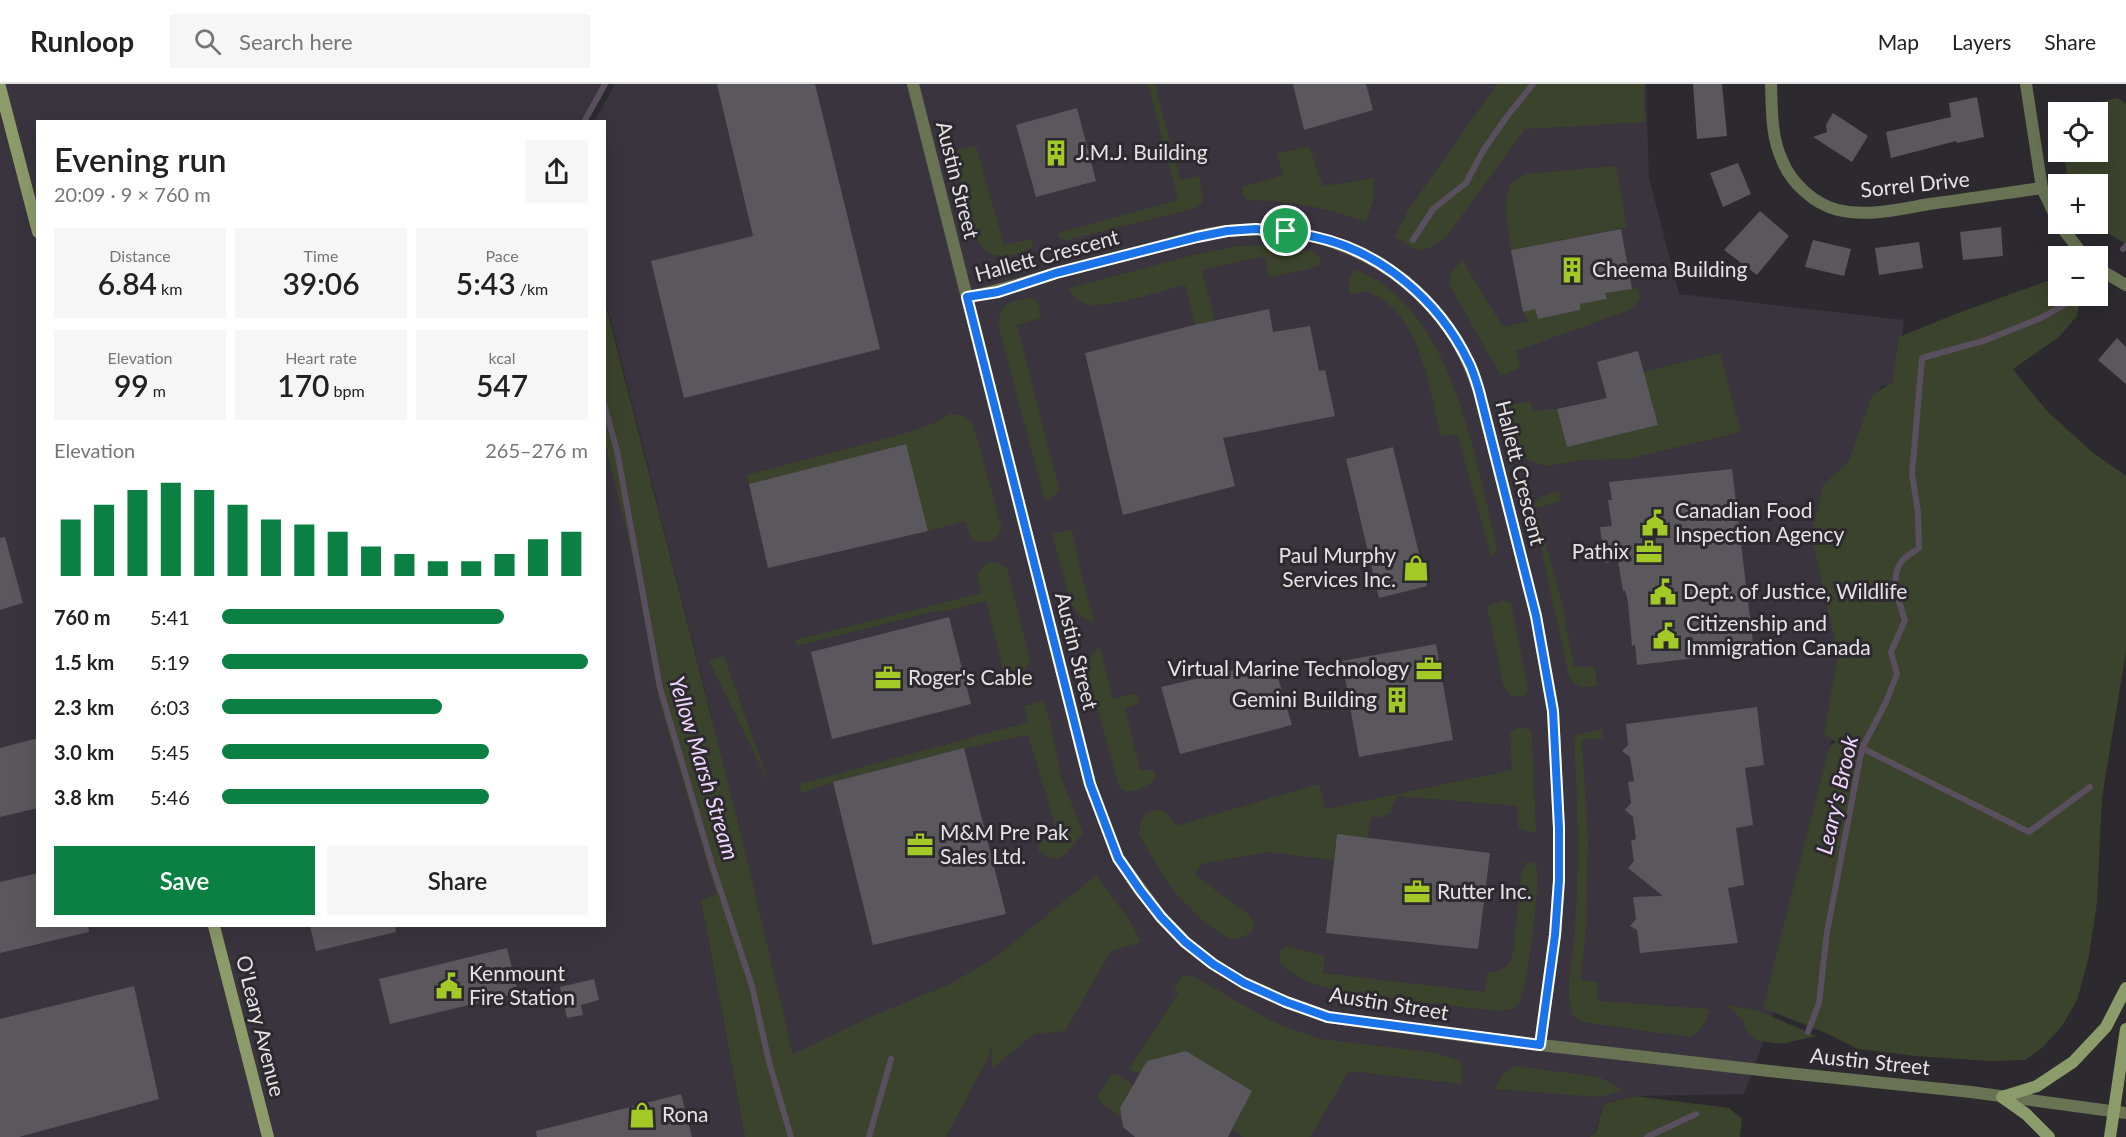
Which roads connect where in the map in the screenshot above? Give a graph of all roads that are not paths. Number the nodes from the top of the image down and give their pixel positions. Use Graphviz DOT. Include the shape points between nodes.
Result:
graph roads {
  1 [pos="913,84"];
  2 [pos="1771,84"];
  3 [pos="2026,84"];
  4 [pos="0,87"];
  5 [pos="2042,188"];
  6 [pos="2048,201"];
  7 [pos="36,224"];
  8 [pos="2067,234"];
  9 [pos="2076,246"];
  10 [pos="2108,274"];
  11 [pos="2123,283"];
  12 [pos="967,297"];
  13 [pos="214,927"];
  14 [pos="2126,988"];
  15 [pos="2126,1029"];
  16 [pos="1540,1045"];
  17 [pos="2002,1097"];
  18 [pos="2120,1112"];
  19 [pos="268,1137"];
  20 [pos="2049,1137"];
  21 [pos="2110,1137"];
  1 -- 12 [label="street, Austin Street"];
  2 -- 5 [label="street, Sorrel Drive" via="1774,137 1782,162 1796,183 1816,201 1838,210 1891,210"];
  3 -- 5 [label="street"];
  4 -- 7 [label="street"];
  5 -- 6 [label="street"];
  8 -- 9 [label="street"];
  10 -- 11 [label="street"];
  12 -- 16 [label="street, Austin Street" via="1090,784 1118,858 1140,890 1169,926 1207,959 1244,983 1286,1002 1328,1017"];
  12 -- 16 [label="street, Hallett Crescent" via="1197,237 1256,229 1317,237 1378,261 1404,280 1450,329 1479,391 1536,616 1553,711 1559,880"];
  13 -- 19 [label="street, O'Leary Avenue"];
  14 -- 17 [label="street" via="2106,1027 2073,1062 2037,1086"];
  15 -- 18 [label="street"];
  16 -- 17 [label="street, Austin Street"];
  17 -- 18 [label="street, Austin Street"];
  17 -- 20 [label="street"];
  18 -- 21 [label="street"];
}
